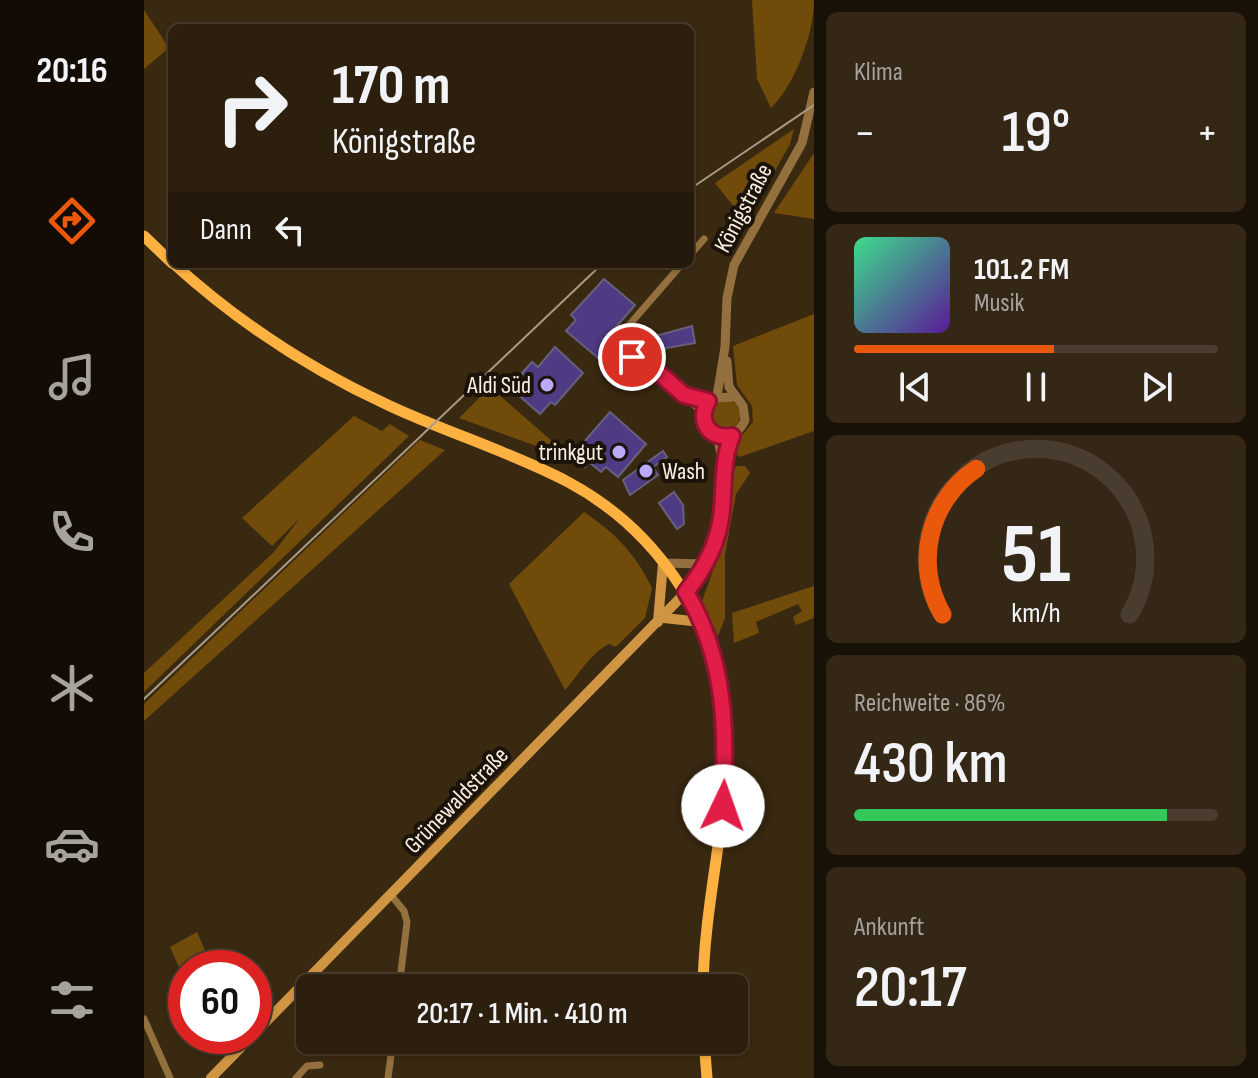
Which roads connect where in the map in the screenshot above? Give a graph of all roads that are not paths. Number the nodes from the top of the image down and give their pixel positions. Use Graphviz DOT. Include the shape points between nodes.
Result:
graph roads {
  1 [pos="814,92"];
  2 [pos="811,126"];
  3 [pos="144,236"];
  4 [pos="704,239"];
  5 [pos="694,250"];
  6 [pos="168,258"];
  7 [pos="179,268"];
  8 [pos="679,268"];
  9 [pos="725,347"];
  10 [pos="632,357"];
  11 [pos="626,371"];
  12 [pos="684,395"];
  13 [pos="733,397"];
  14 [pos="713,399"];
  15 [pos="703,413"];
  16 [pos="717,436"];
  17 [pos="732,436"];
  18 [pos="724,466"];
  19 [pos="663,563"];
  20 [pos="705,564"];
  21 [pos="686,592"];
  22 [pos="661,621"];
  23 [pos="701,622"];
  24 [pos="391,895"];
  25 [pos="401,974"];
  26 [pos="703,974"];
  27 [pos="272,1016"];
  28 [pos="144,1019"];
  29 [pos="234,1054"];
  30 [pos="391,1054"];
  31 [pos="705,1054"];
  32 [pos="320,1065"];
  33 [pos="170,1078"];
  34 [pos="211,1078"];
  35 [pos="296,1078"];
  36 [pos="388,1078"];
  37 [pos="707,1078"];
  1 -- 2 [label="street, Königstraße"];
  2 -- 9 [label="street, Königstraße" via="734,265"];
  3 -- 6 [label="main road"];
  4 -- 5 [label="street"];
  7 -- 19 [label="main road" via="252,327 339,381 545,470 588,494"];
  8 -- 10 [label="street" via="630,324"];
  9 -- 13 [label="street, Königstraße"];
  9 -- 14 [label="street, Königstraße"];
  10 -- 11 [label="street"];
  10 -- 12 [label="street" via="643,359"];
  12 -- 14 [label="street"];
  12 -- 15 [label="street"];
  13 -- 14 [label="street"];
  13 -- 17 [label="street, Königstraße" via="743,406 745,420"];
  14 -- 15 [label="street, Königstraße"];
  15 -- 16 [label="street, Königstraße" via="706,427"];
  16 -- 17 [label="street"];
  16 -- 18 [label="street, Königstraße"];
  17 -- 18 [label="street, Königstraße"];
  18 -- 20 [label="street, Königstraße" via="721,519"];
  19 -- 20 [label="street"];
  19 -- 21 [label="main road"];
  19 -- 22 [label="main road"];
  20 -- 21 [label="street, Königstraße"];
  21 -- 22 [label="main road, Grünewaldstraße"];
  21 -- 23 [label="main road"];
  22 -- 23 [label="main road"];
  22 -- 24 [label="main road, Grünewaldstraße"];
  23 -- 26 [label="main road" via="715,656 727,735"];
  24 -- 25 [label="street" via="407,922"];
  24 -- 27 [label="main road, Grünewaldstraße"];
  28 -- 33 [label="street"];
  29 -- 34 [label="main road, Grünewaldstraße"];
  30 -- 36 [label="street"];
  31 -- 37 [label="main road"];
  32 -- 35 [label="street" via="307,1066"];
}
